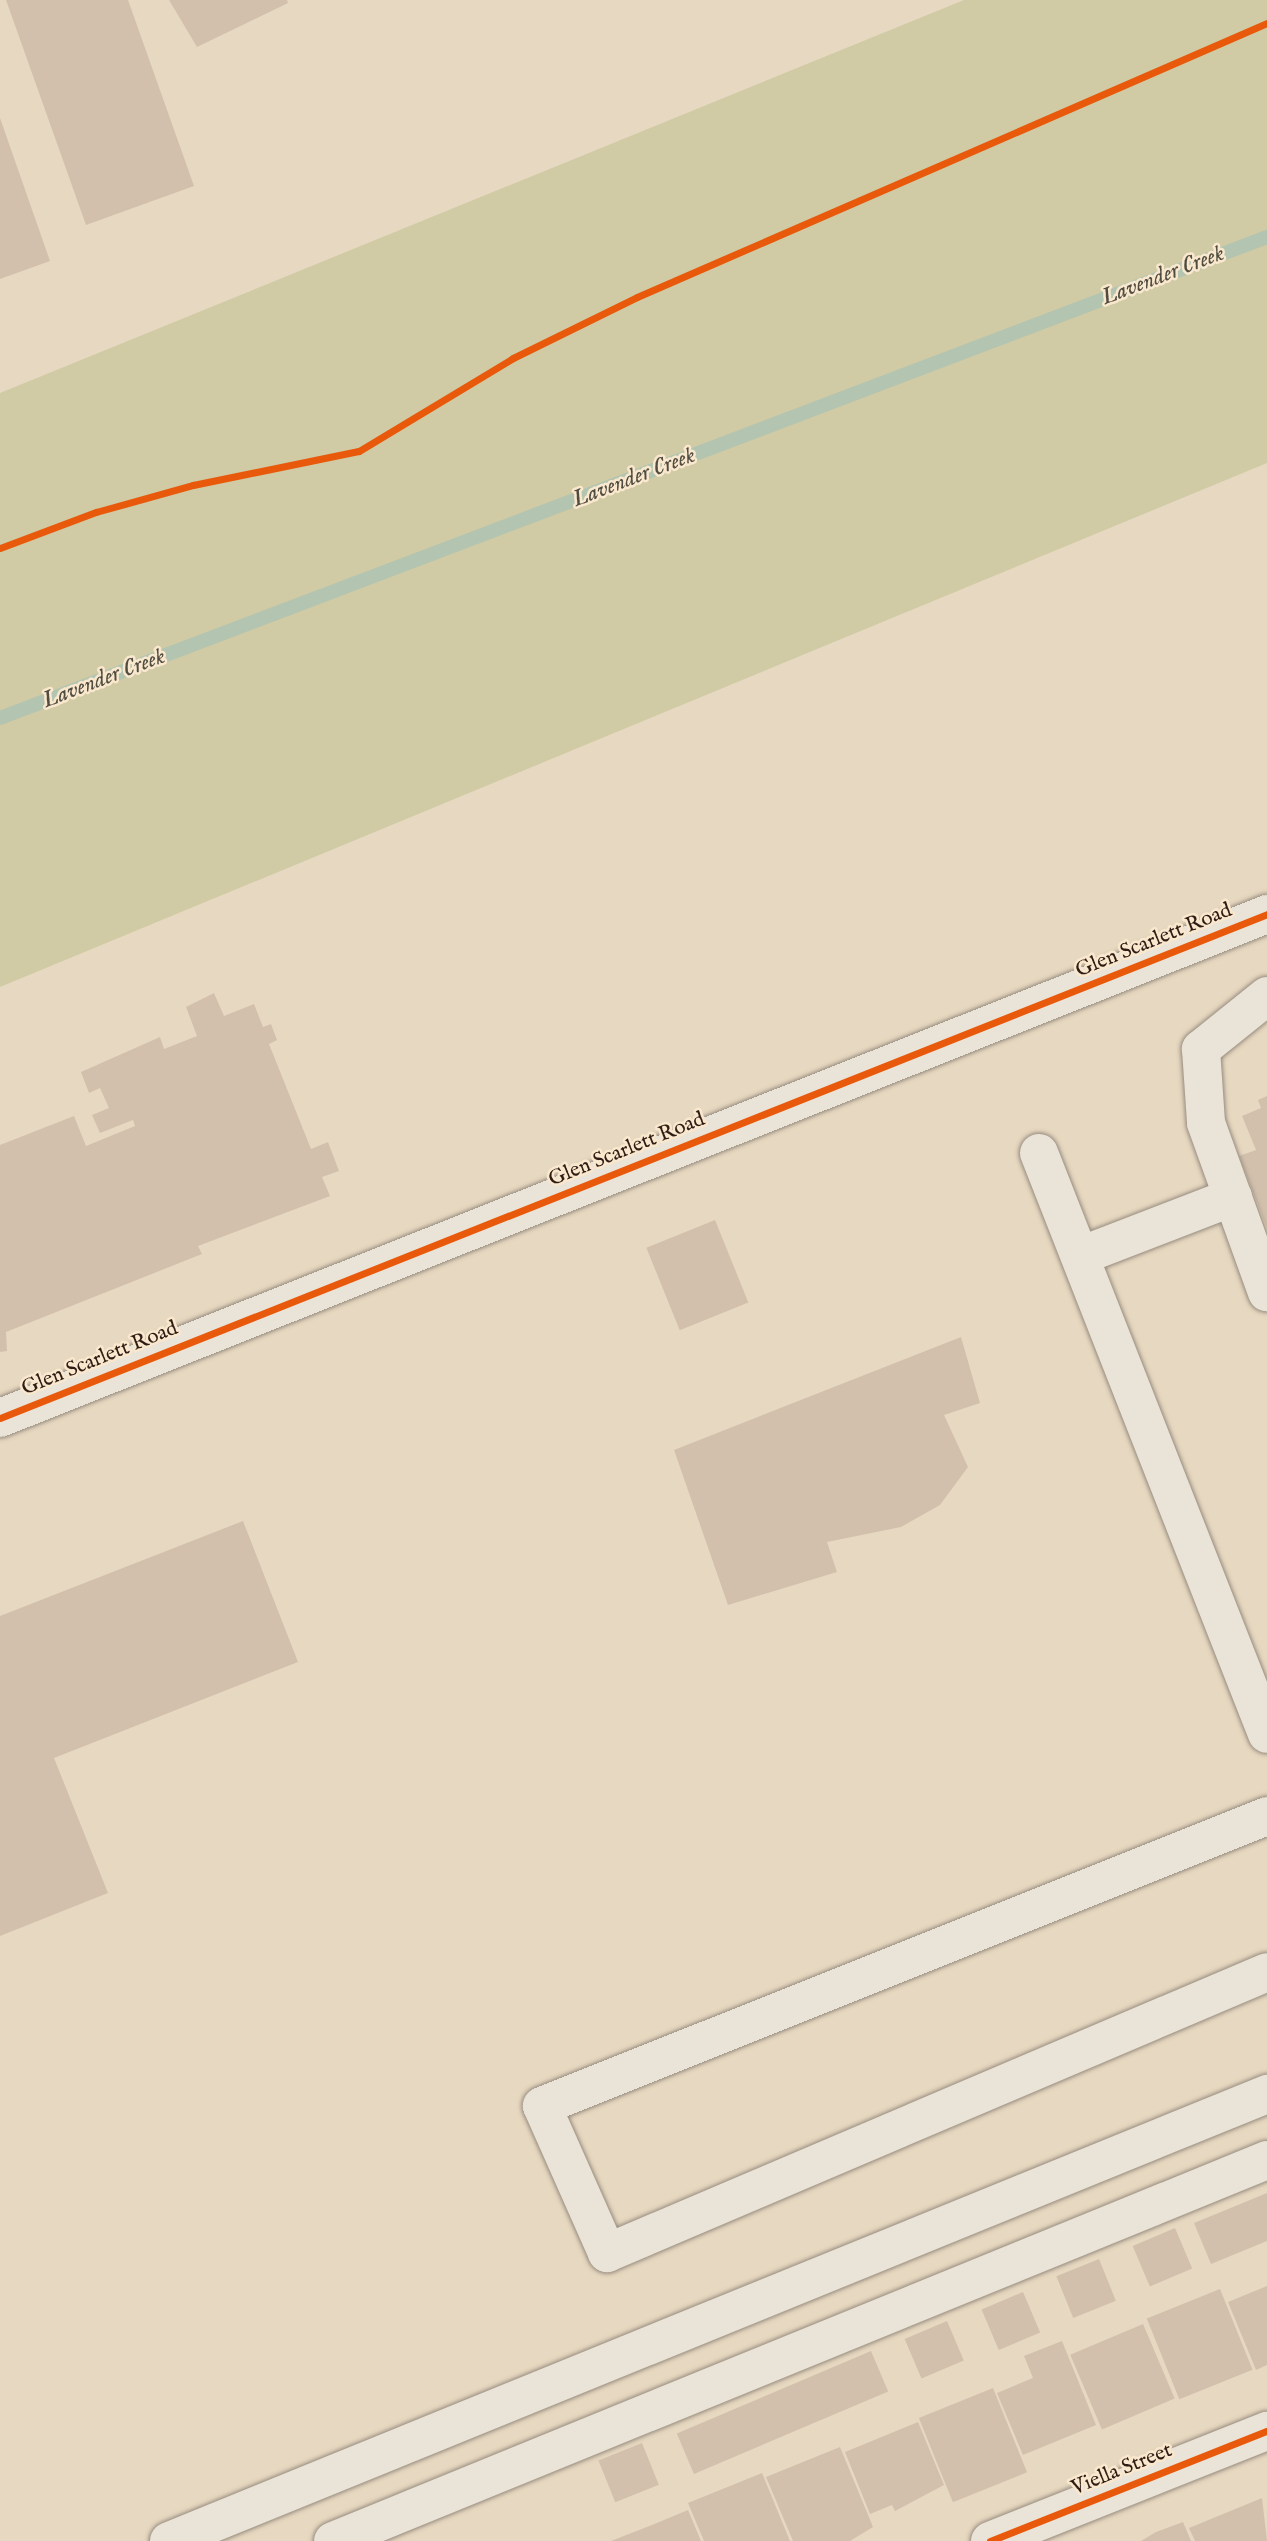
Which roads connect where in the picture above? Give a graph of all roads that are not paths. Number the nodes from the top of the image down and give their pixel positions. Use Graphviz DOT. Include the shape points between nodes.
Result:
graph roads {
  1 [pos="1267,915"];
  2 [pos="1267,996"];
  3 [pos="1039,1153"];
  4 [pos="1233,1197"];
  5 [pos="1080,1256"];
  6 [pos="1267,1292"];
  7 [pos="0,1418"];
  8 [pos="1267,1734"];
  9 [pos="1267,1815"];
  10 [pos="1267,1972"];
  11 [pos="1267,2094"];
  12 [pos="1267,2160"];
  13 [pos="1267,2431"];
  14 [pos="169,2541"];
  15 [pos="333,2541"];
  16 [pos="990,2541"];
  1 -- 7 [label="street, Glen Scarlett Road"];
  2 -- 4 [label="street" via="1201,1049 1206,1123"];
  3 -- 5 [label="street"];
  4 -- 5 [label="street"];
  4 -- 6 [label="street"];
  5 -- 8 [label="street"];
  9 -- 10 [label="street" via="542,2106 607,2253"];
  11 -- 14 [label="street"];
  12 -- 15 [label="street"];
  13 -- 16 [label="street, Viella Street"];
}
